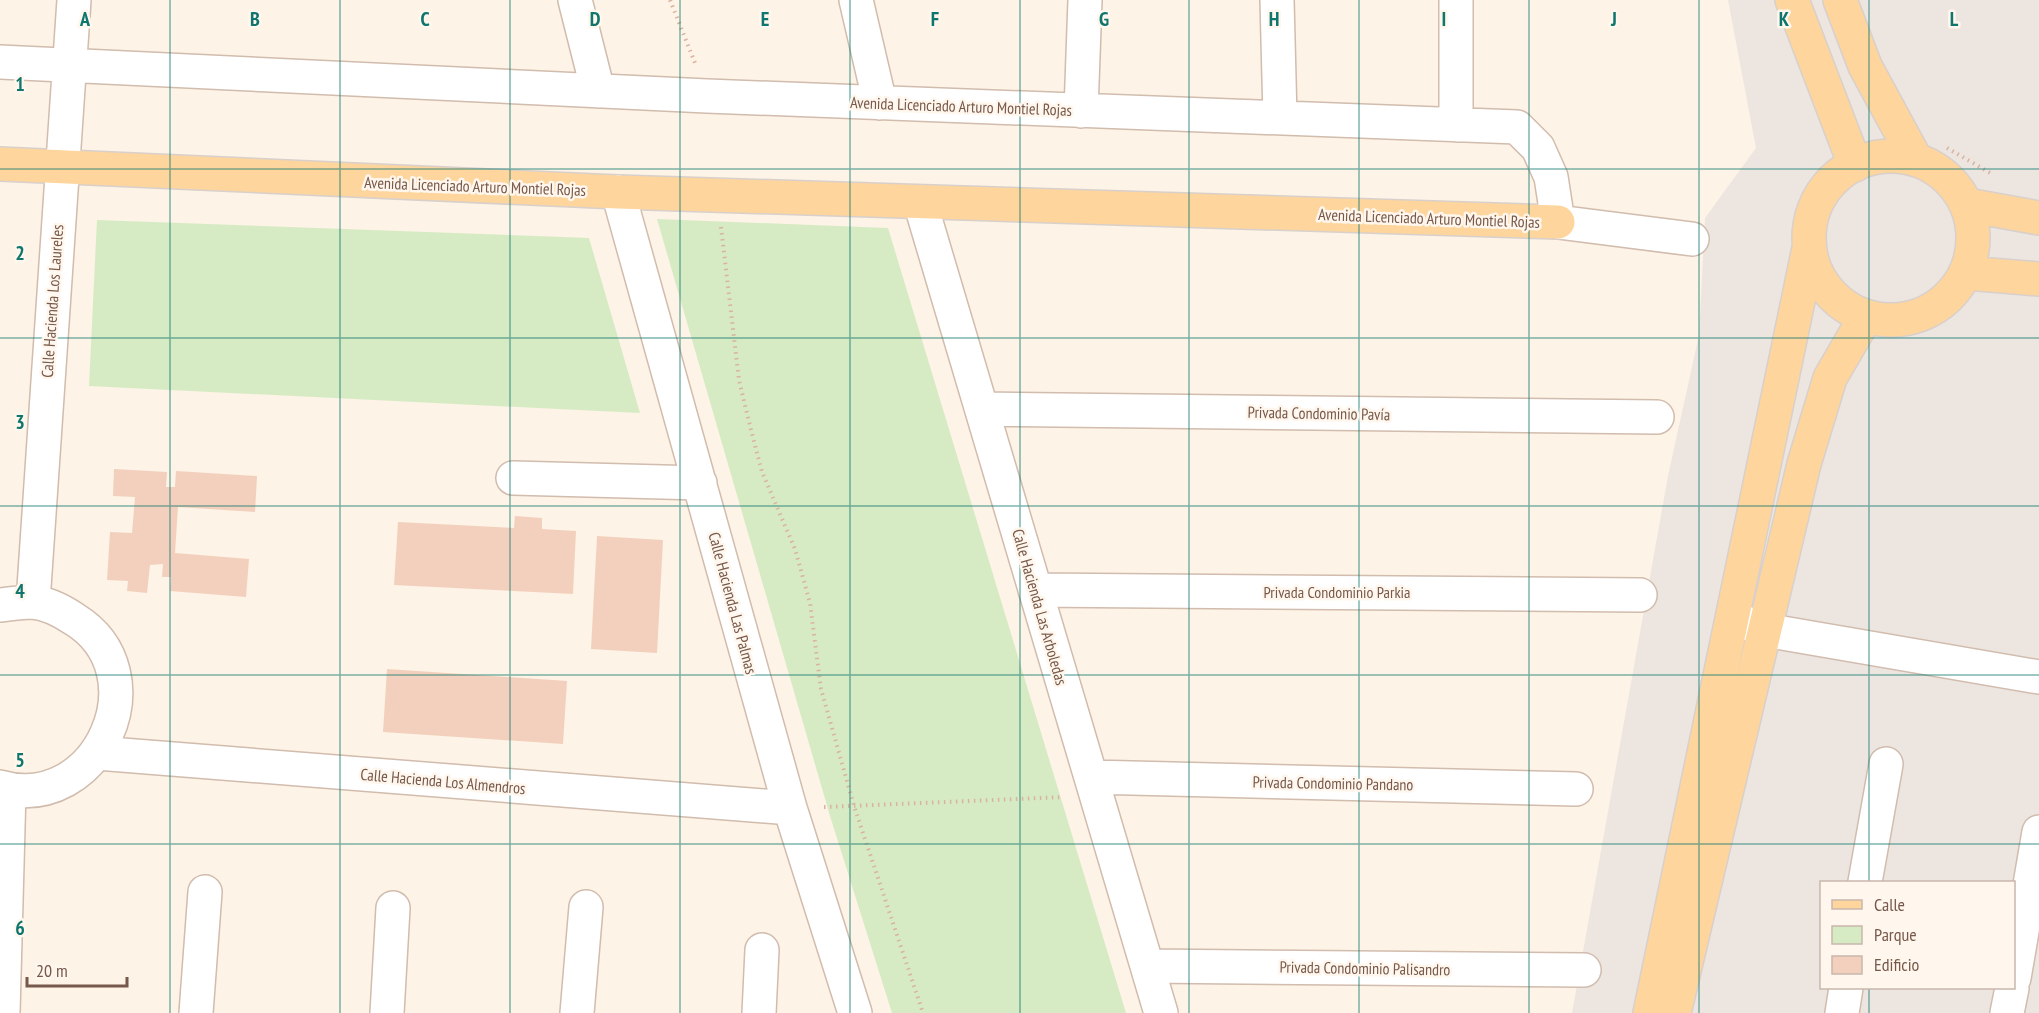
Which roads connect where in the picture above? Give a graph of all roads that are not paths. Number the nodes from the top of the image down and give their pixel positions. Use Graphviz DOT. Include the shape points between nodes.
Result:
graph roads {
  1 [pos="74,0"];
  2 [pos="575,0"];
  3 [pos="855,0"];
  4 [pos="1085,0"];
  5 [pos="1277,0"];
  6 [pos="1456,0"];
  7 [pos="1792,0"];
  8 [pos="1840,0"];
  9 [pos="0,62"];
  10 [pos="70,66"];
  11 [pos="598,91"];
  12 [pos="880,103"];
  13 [pos="1081,111"];
  14 [pos="1280,118"];
  15 [pos="1456,125"];
  16 [pos="1916,160"];
  17 [pos="0,164"];
  18 [pos="1855,165"];
  19 [pos="61,168"];
  20 [pos="618,192"];
  21 [pos="920,202"];
  22 [pos="1967,205"];
  23 [pos="2039,218"];
  24 [pos="1558,222"];
  25 [pos="1692,239"];
  26 [pos="1809,248"];
  27 [pos="1966,273"];
  28 [pos="2039,279"];
  29 [pos="1866,316"];
  30 [pos="982,409"];
  31 [pos="1657,417"];
  32 [pos="513,478"];
  33 [pos="700,483"];
  34 [pos="1035,590"];
  35 [pos="1640,595"];
  36 [pos="33,602"];
  37 [pos="0,605"];
  38 [pos="1733,618"];
  39 [pos="1765,630"];
  40 [pos="2039,677"];
  41 [pos="97,753"];
  42 [pos="1886,764"];
  43 [pos="1094,786"];
  44 [pos="4,789"];
  45 [pos="1576,789"];
  46 [pos="790,808"];
  47 [pos="2039,832"];
  48 [pos="1865,881"];
  49 [pos="205,892"];
  50 [pos="586,907"];
  51 [pos="393,908"];
  52 [pos="4,915"];
  53 [pos="762,950"];
  54 [pos="1147,966"];
  55 [pos="2015,967"];
  56 [pos="1584,970"];
  57 [pos="1846,989"];
  58 [pos="2012,989"];
  59 [pos="3,1013"];
  60 [pos="196,1013"];
  61 [pos="387,1013"];
  62 [pos="577,1013"];
  63 [pos="759,1013"];
  64 [pos="855,1013"];
  65 [pos="1161,1013"];
  66 [pos="1650,1013"];
  67 [pos="1674,1013"];
  68 [pos="1842,1013"];
  69 [pos="2007,1013"];
  1 -- 10 [label="street, Calle Hacienda Los Laureles"];
  2 -- 11 [label="street"];
  3 -- 12 [label="street"];
  4 -- 13 [label="street"];
  5 -- 14 [label="street"];
  6 -- 15 [label="street"];
  7 -- 18 [label="main road"];
  8 -- 16 [label="main road" via="1865,66"];
  9 -- 10 [label="street, Avenida Licenciado Arturo Montiel Rojas"];
  10 -- 11 [label="street, Avenida Licenciado Arturo Montiel Rojas"];
  10 -- 19 [label="street, Calle Hacienda Los Laureles"];
  11 -- 12 [label="street, Avenida Licenciado Arturo Montiel Rojas"];
  12 -- 13 [label="street, Avenida Licenciado Arturo Montiel Rojas"];
  13 -- 14 [label="street, Avenida Licenciado Arturo Montiel Rojas"];
  14 -- 15 [label="street, Avenida Licenciado Arturo Montiel Rojas"];
  15 -- 24 [label="street, Avenida Licenciado Arturo Montiel Rojas" via="1517,127 1538,148 1551,177"];
  16 -- 18 [label="main road" via="1893,156"];
  16 -- 22 [label="main road" via="1955,185"];
  17 -- 19 [label="main road, Avenida Licenciado Arturo Montiel Rojas"];
  18 -- 26 [label="main road" via="1830,183 1817,202"];
  19 -- 20 [label="main road, Avenida Licenciado Arturo Montiel Rojas"];
  19 -- 36 [label="street, Calle Hacienda Los Laureles"];
  20 -- 21 [label="main road, Avenida Licenciado Arturo Montiel Rojas"];
  20 -- 33 [label="street, Calle Hacienda Las Palmas"];
  21 -- 24 [label="main road, Avenida Licenciado Arturo Montiel Rojas"];
  21 -- 30 [label="street, Calle Hacienda Las Arboledas"];
  22 -- 23 [label="main road"];
  22 -- 27 [label="main road" via="1973,251"];
  24 -- 25 [label="street"];
  26 -- 29 [label="main road" via="1816,271 1828,290 1845,306"];
  26 -- 38 [label="main road"];
  27 -- 28 [label="main road"];
  27 -- 29 [label="main road" via="1953,293 1934,308 1913,317 1890,320"];
  29 -- 39 [label="main road" via="1830,378 1803,464"];
  30 -- 31 [label="street, Privada Condominio Pavía"];
  30 -- 34 [label="street, Calle Hacienda Las Arboledas"];
  32 -- 33 [label="street"];
  33 -- 46 [label="street, Calle Hacienda Las Palmas"];
  34 -- 35 [label="street, Privada Condominio Parkia"];
  34 -- 43 [label="street, Calle Hacienda Las Arboledas"];
  36 -- 37 [label="street"];
  36 -- 41 [label="street" via="60,610 84,625 102,647 113,673 117,701 111,728"];
  38 -- 39 [label="street"];
  38 -- 66 [label="main road"];
  39 -- 40 [label="street"];
  39 -- 67 [label="main road"];
  41 -- 44 [label="street" via="80,771 58,784 34,790"];
  41 -- 46 [label="street, Calle Hacienda Los Almendros"];
  42 -- 48 [label="street"];
  43 -- 45 [label="street, Privada Condominio Pandano"];
  43 -- 54 [label="street, Calle Hacienda Las Arboledas"];
  44 -- 52 [label="street"];
  46 -- 64 [label="street, Calle Hacienda Las Palmas"];
  47 -- 55 [label="street"];
  49 -- 60 [label="street"];
  50 -- 62 [label="street"];
  51 -- 61 [label="street"];
  52 -- 59 [label="street"];
  53 -- 63 [label="street"];
  54 -- 56 [label="street, Privada Condominio Palisandro"];
  54 -- 65 [label="street, Calle Hacienda Las Arboledas"];
  57 -- 68 [label="street"];
  58 -- 69 [label="street"];
}
